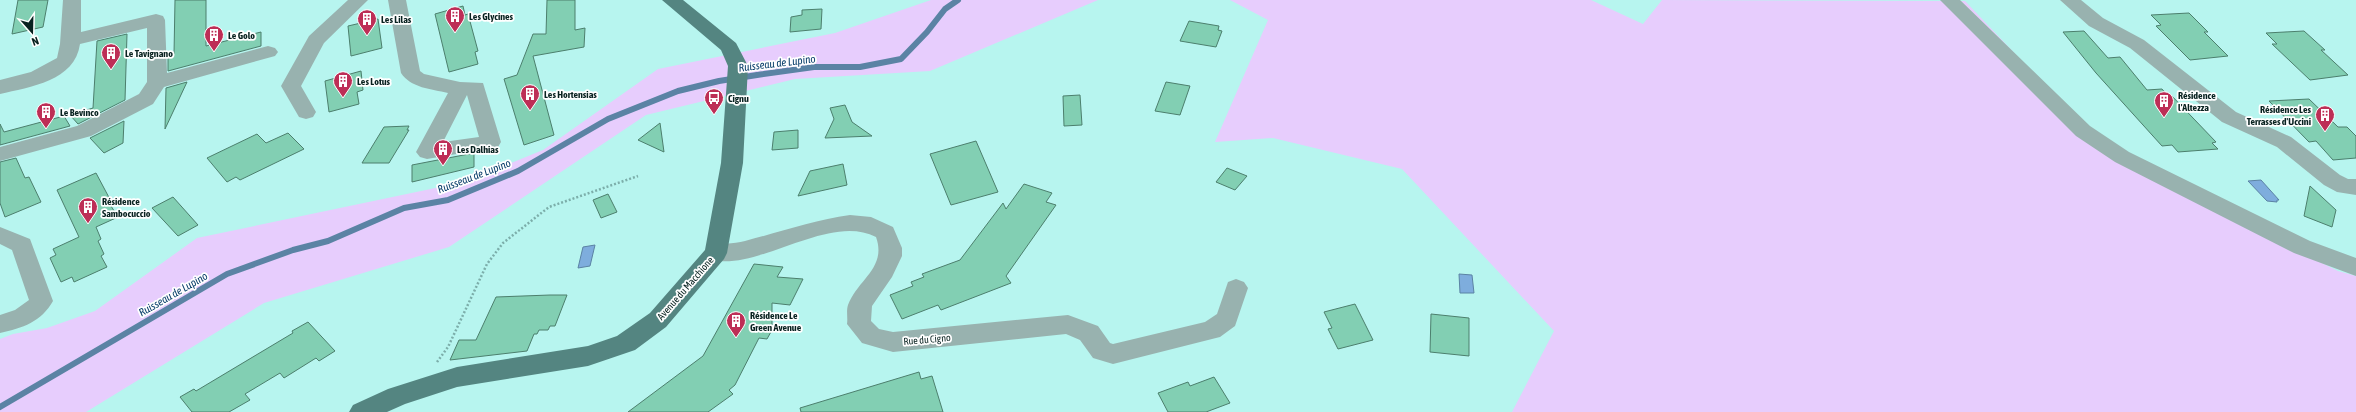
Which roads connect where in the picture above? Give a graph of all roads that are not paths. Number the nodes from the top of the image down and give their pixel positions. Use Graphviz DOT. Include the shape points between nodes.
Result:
graph roads {
  1 [pos="72,0"];
  2 [pos="359,0"];
  3 [pos="397,0"];
  4 [pos="671,0"];
  5 [pos="1949,0"];
  6 [pos="2069,0"];
  7 [pos="69,41"];
  8 [pos="268,52"];
  9 [pos="157,82"];
  10 [pos="0,87"];
  11 [pos="460,89"];
  12 [pos="306,112"];
  13 [pos="0,154"];
  14 [pos="2351,187"];
  15 [pos="0,235"];
  16 [pos="716,253"];
  17 [pos="2356,267"];
  18 [pos="1236,288"];
  19 [pos="0,324"];
  20 [pos="362,412"];
  1 -- 7 [label="street"];
  2 -- 12 [label="street" via="316,40 291,86"];
  3 -- 11 [label="street" via="411,73 417,79"];
  4 -- 16 [label="main road, Avenue du Macchione" via="729,47 738,66 732,163"];
  5 -- 17 [label="street" via="2083,131 2122,157 2302,247"];
  6 -- 14 [label="street" via="2096,22 2137,44 2229,117 2284,142 2332,180"];
  7 -- 9 [label="street" via="156,20"];
  7 -- 10 [label="street" via="68,55 62,65 49,72"];
  8 -- 9 [label="street"];
  9 -- 13 [label="street" via="146,99 84,131"];
  15 -- 19 [label="street" via="22,245 41,301 31,312"];
  16 -- 18 [label="street, Rue du Cigno" via="743,250 815,228 855,223 880,228 887,235 891,246 890,258 860,307 860,324 871,336 892,342 1068,324 1089,333 1102,351 1113,354 1212,330 1227,319"];
  16 -- 20 [label="main road, Avenue du Macchione" via="658,320 626,343 588,356 499,368 457,377 397,396"];
}
